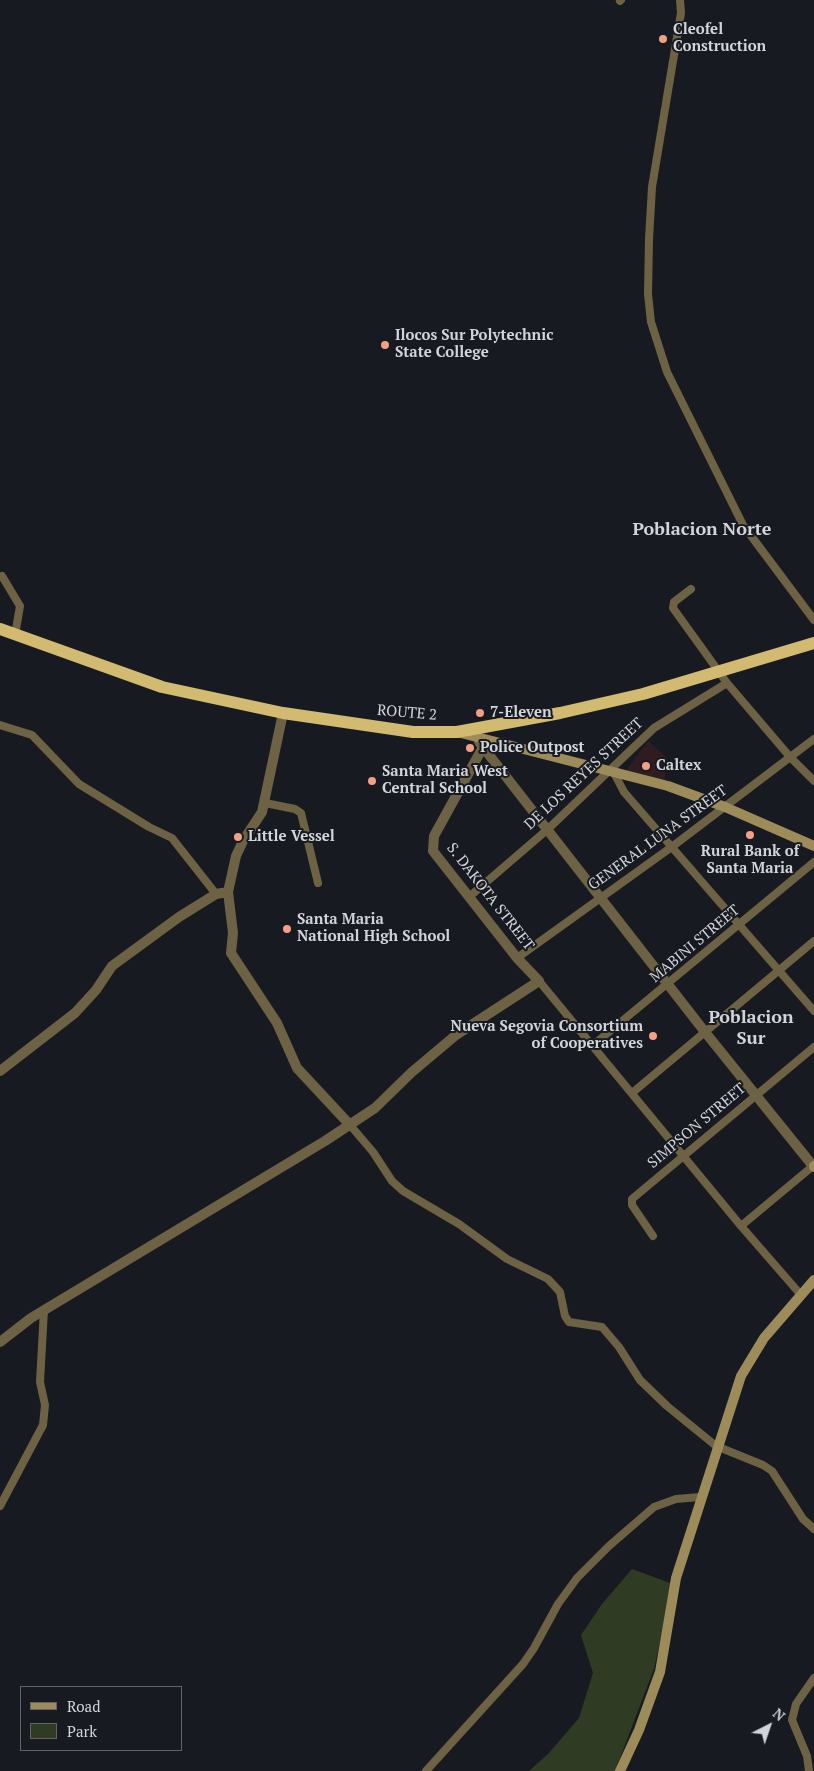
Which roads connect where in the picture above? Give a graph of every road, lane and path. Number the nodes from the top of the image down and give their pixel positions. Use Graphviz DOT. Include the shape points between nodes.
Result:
graph roads {
  1 [pos="680,0"];
  2 [pos="2,576"];
  3 [pos="691,588"];
  4 [pos="814,620"];
  5 [pos="0,629"];
  6 [pos="15,635"];
  7 [pos="814,643"];
  8 [pos="720,671"];
  9 [pos="727,683"];
  10 [pos="283,713"];
  11 [pos="0,725"];
  12 [pos="456,732"];
  13 [pos="475,738"];
  14 [pos="814,739"];
  15 [pos="483,747"];
  16 [pos="790,757"];
  17 [pos="612,772"];
  18 [pos="814,781"];
  19 [pos="265,803"];
  20 [pos="724,807"];
  21 [pos="548,829"];
  22 [pos="673,846"];
  23 [pos="814,846"];
  24 [pos="814,862"];
  25 [pos="318,882"];
  26 [pos="228,892"];
  27 [pos="216,894"];
  28 [pos="600,896"];
  29 [pos="469,897"];
  30 [pos="740,924"];
  31 [pos="814,941"];
  32 [pos="517,958"];
  33 [pos="777,970"];
  34 [pos="539,981"];
  35 [pos="669,984"];
  36 [pos="814,1011"];
  37 [pos="705,1032"];
  38 [pos="592,1046"];
  39 [pos="814,1047"];
  40 [pos="0,1071"];
  41 [pos="632,1093"];
  42 [pos="756,1096"];
  43 [pos="347,1127"];
  44 [pos="684,1155"];
  45 [pos="814,1166"];
  46 [pos="741,1226"];
  47 [pos="653,1236"];
  48 [pos="814,1280"];
  49 [pos="801,1295"];
  50 [pos="44,1310"];
  51 [pos="0,1342"];
  52 [pos="716,1446"];
  53 [pos="700,1497"];
  54 [pos="0,1506"];
  55 [pos="814,1530"];
  56 [pos="814,1678"];
  57 [pos="426,1771"];
  58 [pos="620,1771"];
  59 [pos="810,1771"];
  1 -- 4 [label="street" via="652,187 648,294 652,322 667,372 743,525"];
  2 -- 6 [label="street" via="20,606"];
  3 -- 8 [label="street" via="674,602 672,608"];
  5 -- 6 [label="highway, ROUTE 2"];
  6 -- 10 [label="highway, ROUTE 2" via="162,687"];
  7 -- 8 [label="highway, ROUTE 2"];
  8 -- 9 [label="street"];
  8 -- 12 [label="highway, ROUTE 2" via="643,694"];
  9 -- 16 [label="street"];
  9 -- 17 [label="street, DE LOS REYES STREET" via="654,728"];
  10 -- 12 [label="highway, ROUTE 2" via="413,732"];
  10 -- 19 [label="street"];
  11 -- 27 [label="street" via="32,735 79,784 172,838"];
  12 -- 13 [label="main road"];
  13 -- 15 [label="street"];
  13 -- 17 [label="main road"];
  14 -- 16 [label="street, GENERAL LUNA STREET"];
  15 -- 21 [label="street"];
  15 -- 29 [label="street, S. DAKOTA STREET" via="434,836 433,844 438,859"];
  16 -- 18 [label="street"];
  16 -- 20 [label="street, GENERAL LUNA STREET"];
  17 -- 20 [label="main road" via="668,786"];
  17 -- 21 [label="street, DE LOS REYES STREET"];
  17 -- 22 [label="street" via="624,792"];
  19 -- 25 [label="street" via="301,813"];
  19 -- 26 [label="street" via="236,856"];
  20 -- 22 [label="street, GENERAL LUNA STREET"];
  20 -- 23 [label="main road"];
  21 -- 28 [label="street"];
  21 -- 29 [label="street, DE LOS REYES STREET"];
  22 -- 28 [label="street, GENERAL LUNA STREET"];
  22 -- 30 [label="street"];
  24 -- 30 [label="street, MABINI STREET"];
  26 -- 27 [label="street"];
  26 -- 43 [label="street" via="233,959 277,1023 298,1068"];
  27 -- 40 [label="street" via="112,966 96,990 75,1012"];
  28 -- 32 [label="street, GENERAL LUNA STREET"];
  28 -- 35 [label="street"];
  29 -- 32 [label="street, S. DAKOTA STREET"];
  30 -- 33 [label="street"];
  30 -- 35 [label="street, MABINI STREET"];
  31 -- 33 [label="street"];
  32 -- 34 [label="street, S. DAKOTA STREET"];
  33 -- 36 [label="street"];
  33 -- 37 [label="street"];
  34 -- 38 [label="street"];
  34 -- 43 [label="street" via="456,1035 375,1108"];
  35 -- 37 [label="street"];
  35 -- 38 [label="street, MABINI STREET"];
  37 -- 41 [label="street"];
  37 -- 42 [label="street"];
  38 -- 41 [label="street"];
  39 -- 42 [label="street, SIMPSON STREET"];
  41 -- 44 [label="street"];
  42 -- 44 [label="street, SIMPSON STREET"];
  42 -- 45 [label="street"];
  43 -- 50 [label="street"];
  43 -- 52 [label="street" via="374,1152 403,1191 459,1224 507,1259 555,1285 569,1322 596,1324 606,1330 640,1380"];
  44 -- 46 [label="street"];
  44 -- 47 [label="street, SIMPSON STREET" via="632,1200"];
  45 -- 46 [label="street"];
  46 -- 49 [label="street"];
  48 -- 49 [label="main road"];
  49 -- 52 [label="main road" via="764,1338 741,1376"];
  50 -- 51 [label="street"];
  50 -- 54 [label="street" via="40,1382 45,1405 43,1425"];
  52 -- 53 [label="main road"];
  52 -- 55 [label="street" via="772,1471 803,1519"];
  53 -- 57 [label="street" via="676,1499 654,1507 609,1546 577,1578 523,1664"];
  53 -- 58 [label="main road" via="676,1578 660,1672"];
  56 -- 59 [label="street" via="796,1704 792,1720"];
}
